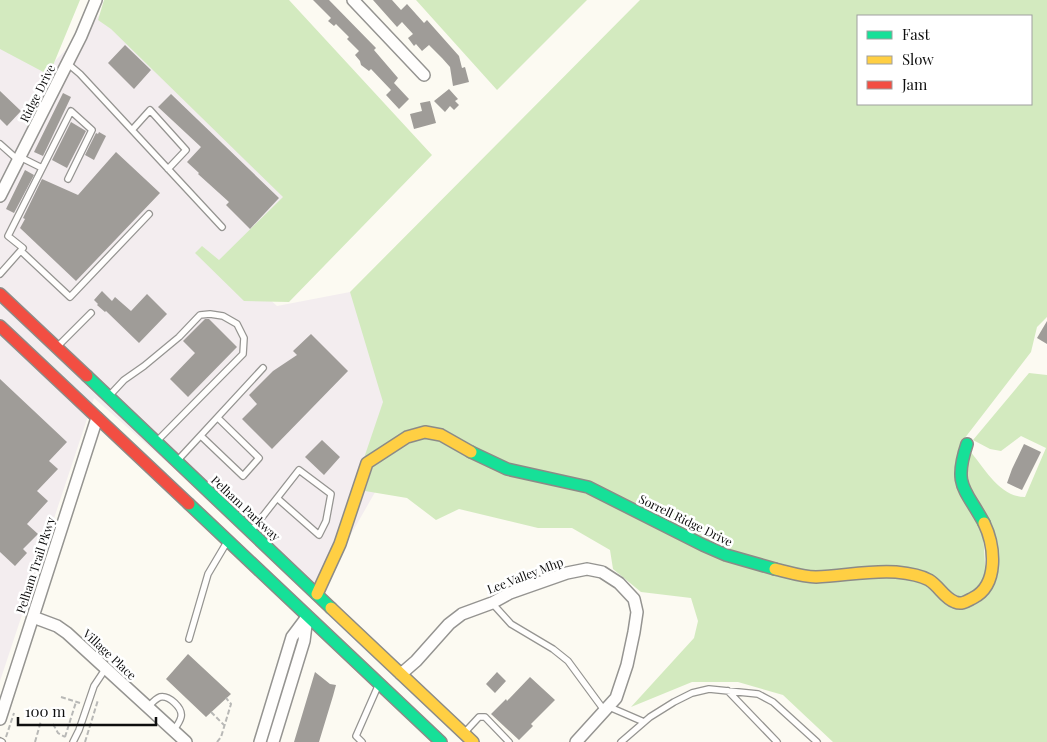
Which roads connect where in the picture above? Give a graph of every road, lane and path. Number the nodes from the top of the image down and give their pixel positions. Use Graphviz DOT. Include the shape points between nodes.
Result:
graph roads {
  1 [pos="96,0"];
  2 [pos="353,0"];
  3 [pos="67,64"];
  4 [pos="424,75"];
  5 [pos="132,130"];
  6 [pos="0,144"];
  7 [pos="19,159"];
  8 [pos="42,168"];
  9 [pos="168,169"];
  10 [pos="68,179"];
  11 [pos="0,196"];
  12 [pos="149,214"];
  13 [pos="222,227"];
  14 [pos="21,251"];
  15 [pos="0,274"];
  16 [pos="0,294"];
  17 [pos="91,313"];
  18 [pos="0,326"];
  19 [pos="57,348"];
  20 [pos="263,368"];
  21 [pos="109,397"];
  22 [pos="97,418"];
  23 [pos="218,418"];
  24 [pos="201,436"];
  25 [pos="156,442"];
  26 [pos="967,444"];
  27 [pos="177,461"];
  28 [pos="277,498"];
  29 [pos="251,532"];
  30 [pos="227,540"];
  31 [pos="317,594"];
  32 [pos="492,603"];
  33 [pos="33,617"];
  34 [pos="307,617"];
  35 [pos="189,639"];
  36 [pos="106,668"];
  37 [pos="401,674"];
  38 [pos="379,684"];
  39 [pos="728,691"];
  40 [pos="61,697"];
  41 [pos="226,698"];
  42 [pos="76,702"];
  43 [pos="87,705"];
  44 [pos="148,708"];
  45 [pos="606,708"];
  46 [pos="211,712"];
  47 [pos="0,719"];
  48 [pos="41,721"];
  49 [pos="644,722"];
  50 [pos="53,724"];
  51 [pos="225,726"];
  52 [pos="173,730"];
  53 [pos="464,734"];
  54 [pos="87,736"];
  55 [pos="65,737"];
  56 [pos="35,742"];
  57 [pos="72,742"];
  58 [pos="84,742"];
  59 [pos="186,742"];
  60 [pos="217,742"];
  61 [pos="260,742"];
  62 [pos="272,742"];
  63 [pos="362,742"];
  64 [pos="440,742"];
  65 [pos="473,742"];
  66 [pos="508,742"];
  67 [pos="576,742"];
  68 [pos="621,742"];
  69 [pos="776,742"];
  70 [pos="817,742"];
  1 -- 3 [label="street, Ridge Drive"];
  2 -- 4 [label="street"];
  3 -- 5 [label="lane"];
  3 -- 7 [label="street, Ridge Drive"];
  5 -- 9 [label="lane"];
  5 -- 9 [label="lane" via="150,110 186,150"];
  6 -- 7 [label="lane"];
  7 -- 8 [label="lane"];
  7 -- 11 [label="street, Ridge Drive"];
  8 -- 10 [label="lane" via="71,111 92,130"];
  8 -- 14 [label="lane" via="8,236 23,248"];
  9 -- 13 [label="lane"];
  12 -- 14 [label="lane" via="70,297"];
  14 -- 15 [label="lane"];
  16 -- 19 [label="main road, Pelham Parkway"];
  17 -- 19 [label="lane"];
  18 -- 22 [label="main road"];
  19 -- 21 [label="main road, Pelham Parkway"];
  20 -- 23 [label="lane"];
  21 -- 22 [label="main road"];
  21 -- 25 [label="main road, Pelham Parkway"];
  21 -- 25 [label="lane" via="124,380 179,337 200,315 223,316 237,324 244,338 243,354"];
  22 -- 30 [label="main road"];
  22 -- 33 [label="street, Pelham Trail Pkwy"];
  23 -- 24 [label="lane"];
  23 -- 24 [label="lane" via="259,458 243,476"];
  24 -- 27 [label="lane"];
  25 -- 27 [label="main road, Pelham Parkway"];
  26 -- 31 [label="main road, Sorrell Ridge Drive" via="960,461 960,480 987,530 992,575 985,589 964,603 953,602 929,580 911,574 885,571 814,578 726,555 608,496 588,488 507,469 441,434 425,432 407,437 367,463 340,544"];
  27 -- 29 [label="main road, Pelham Parkway"];
  28 -- 28 [label="lane" via="298,470 331,494 326,521 319,535"];
  28 -- 29 [label="lane"];
  29 -- 31 [label="main road, Pelham Parkway"];
  30 -- 34 [label="main road"];
  30 -- 35 [label="lane" via="208,574"];
  31 -- 34 [label="main road, Sorrell Ridge Drive"];
  31 -- 37 [label="main road, Pelham Parkway"];
  32 -- 37 [label="street, Lee Valley Mhp" via="462,614 449,624"];
  32 -- 45 [label="lane" via="511,624 568,661"];
  32 -- 45 [label="street, Lee Valley Mhp" via="510,593 579,570 602,572 626,590 636,603 634,632 616,698"];
  33 -- 36 [label="street, Village Place" via="57,626"];
  33 -- 47 [label="street, Pelham Trail Pkwy"];
  34 -- 38 [label="main road"];
  34 -- 61 [label="street" via="292,637"];
  34 -- 62 [label="street" via="304,641"];
  36 -- 43 [label="lane"];
  36 -- 44 [label="street, Village Place"];
  37 -- 38 [label="main road"];
  37 -- 53 [label="main road, Pelham Parkway"];
  38 -- 63 [label="lane" via="356,736"];
  38 -- 64 [label="main road"];
  39 -- 49 [label="lane" via="709,689 692,694"];
  39 -- 69 [label="lane"];
  39 -- 70 [label="lane" via="758,694 773,702"];
  40 -- 42 [label="path"];
  41 -- 51 [label="path" via="231,704"];
  42 -- 43 [label="path"];
  42 -- 55 [label="path"];
  43 -- 57 [label="lane" via="80,730"];
  44 -- 52 [label="street, Village Place"];
  44 -- 52 [label="lane" via="161,697 178,706 181,717"];
  45 -- 49 [label="lane"];
  45 -- 67 [label="street, Lee Valley Mhp"];
  46 -- 51 [label="path"];
  48 -- 56 [label="path"];
  49 -- 68 [label="lane"];
  50 -- 55 [label="path"];
  51 -- 60 [label="path"];
  52 -- 59 [label="street, Village Place"];
  53 -- 65 [label="main road, Pelham Parkway"];
  53 -- 66 [label="lane" via="479,717 485,717"];
  54 -- 58 [label="path"];
  55 -- 57 [label="path"];
}
